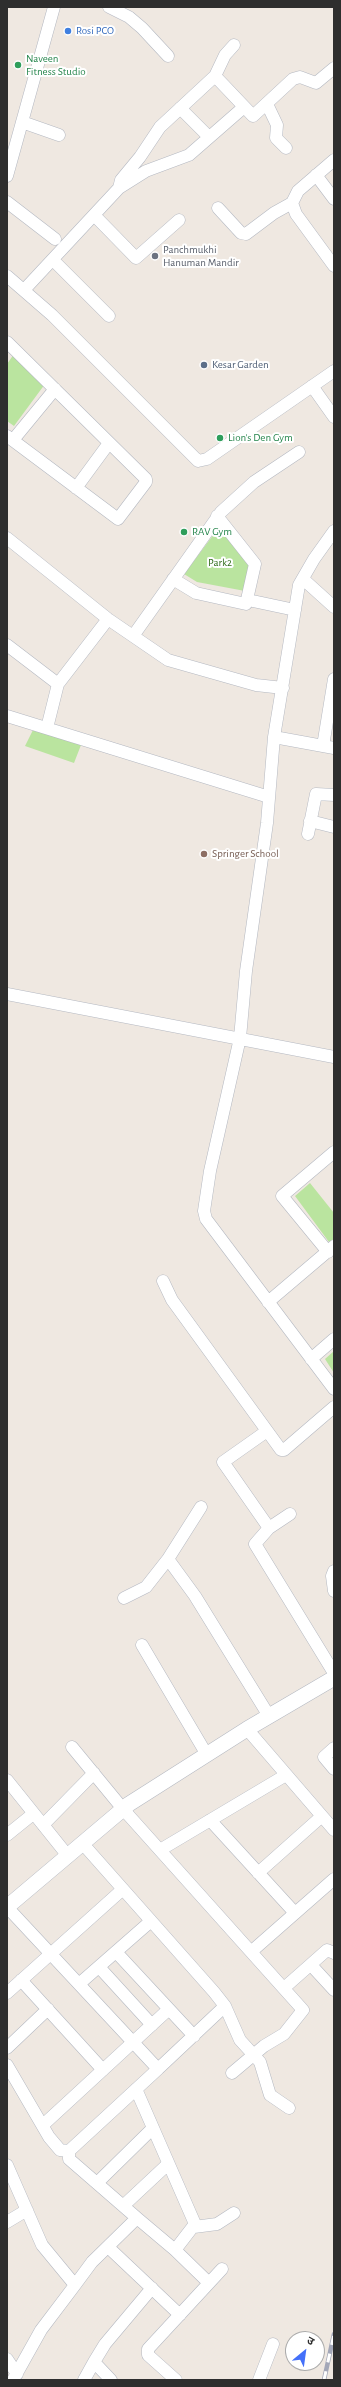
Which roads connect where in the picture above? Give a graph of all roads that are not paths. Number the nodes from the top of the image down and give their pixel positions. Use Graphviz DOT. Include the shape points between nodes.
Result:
graph roads {
  1 [pos="51,7"];
  2 [pos="54,7"];
  3 [pos="109,7"];
  4 [pos="234,45"];
  5 [pos="168,56"];
  6 [pos="334,68"];
  7 [pos="215,76"];
  8 [pos="267,104"];
  9 [pos="244,107"];
  10 [pos="180,108"];
  11 [pos="22,122"];
  12 [pos="59,135"];
  13 [pos="209,136"];
  14 [pos="286,148"];
  15 [pos="7,150"];
  16 [pos="334,160"];
  17 [pos="316,175"];
  18 [pos="7,176"];
  19 [pos="119,188"];
  20 [pos="334,199"];
  21 [pos="7,202"];
  22 [pos="292,203"];
  23 [pos="218,208"];
  24 [pos="94,215"];
  25 [pos="179,220"];
  26 [pos="55,239"];
  27 [pos="53,260"];
  28 [pos="334,266"];
  29 [pos="7,276"];
  30 [pos="24,290"];
  31 [pos="109,316"];
  32 [pos="8,347"];
  33 [pos="334,371"];
  34 [pos="312,386"];
  35 [pos="54,389"];
  36 [pos="334,417"];
  37 [pos="10,438"];
  38 [pos="109,443"];
  39 [pos="299,452"];
  40 [pos="76,488"];
  41 [pos="217,516"];
  42 [pos="334,531"];
  43 [pos="7,538"];
  44 [pos="173,579"];
  45 [pos="303,579"];
  46 [pos="331,599"];
  47 [pos="248,600"];
  48 [pos="295,610"];
  49 [pos="108,619"];
  50 [pos="133,636"];
  51 [pos="7,646"];
  52 [pos="334,679"];
  53 [pos="58,684"];
  54 [pos="283,688"];
  55 [pos="7,716"];
  56 [pos="331,716"];
  57 [pos="47,728"];
  58 [pos="274,737"];
  59 [pos="329,747"];
  60 [pos="334,795"];
  61 [pos="269,797"];
  62 [pos="310,821"];
  63 [pos="334,827"];
  64 [pos="308,834"];
  65 [pos="7,994"];
  66 [pos="240,1038"];
  67 [pos="334,1057"];
  68 [pos="334,1152"];
  69 [pos="331,1249"];
  70 [pos="162,1281"];
  71 [pos="268,1302"];
  72 [pos="334,1339"];
  73 [pos="312,1359"];
  74 [pos="334,1389"];
  75 [pos="334,1407"];
  76 [pos="267,1432"];
  77 [pos="201,1507"];
  78 [pos="290,1514"];
  79 [pos="269,1528"];
  80 [pos="168,1559"];
  81 [pos="334,1570"];
  82 [pos="334,1591"];
  83 [pos="124,1598"];
  84 [pos="142,1645"];
  85 [pos="334,1673"];
  86 [pos="334,1678"];
  87 [pos="269,1716"];
  88 [pos="247,1729"];
  89 [pos="72,1746"];
  90 [pos="334,1748"];
  91 [pos="207,1755"];
  92 [pos="334,1769"];
  93 [pos="94,1773"];
  94 [pos="286,1775"];
  95 [pos="7,1780"];
  96 [pos="123,1809"];
  97 [pos="33,1814"];
  98 [pos="322,1816"];
  99 [pos="210,1820"];
  100 [pos="43,1825"];
  101 [pos="334,1830"];
  102 [pos="7,1835"];
  103 [pos="83,1844"];
  104 [pos="160,1850"];
  105 [pos="68,1856"];
  106 [pos="258,1873"];
  107 [pos="334,1879"];
  108 [pos="122,1889"];
  109 [pos="7,1907"];
  110 [pos="295,1913"];
  111 [pos="151,1921"];
  112 [pos="252,1951"];
  113 [pos="116,1952"];
  114 [pos="334,1953"];
  115 [pos="50,1954"];
  116 [pos="311,1965"];
  117 [pos="99,1967"];
  118 [pos="22,1980"];
  119 [pos="79,1984"];
  120 [pos="284,1988"];
  121 [pos="334,1990"];
  122 [pos="7,1993"];
  123 [pos="225,2006"];
  124 [pos="48,2009"];
  125 [pos="169,2009"];
  126 [pos="152,2025"];
  127 [pos="194,2036"];
  128 [pos="132,2042"];
  129 [pos="7,2048"];
  130 [pos="254,2054"];
  131 [pos="7,2065"];
  132 [pos="158,2069"];
  133 [pos="103,2070"];
  134 [pos="232,2073"];
  135 [pos="136,2089"];
  136 [pos="289,2108"];
  137 [pos="43,2125"];
  138 [pos="153,2128"];
  139 [pos="69,2151"];
  140 [pos="7,2164"];
  141 [pos="168,2164"];
  142 [pos="97,2183"];
  143 [pos="123,2206"];
  144 [pos="27,2210"];
  145 [pos="234,2213"];
  146 [pos="137,2218"];
  147 [pos="7,2222"];
  148 [pos="194,2227"];
  149 [pos="108,2247"];
  150 [pos="175,2250"];
  151 [pos="222,2269"];
  152 [pos="209,2283"];
  153 [pos="74,2285"];
  154 [pos="152,2288"];
  155 [pos="180,2314"];
  156 [pos="273,2344"];
  157 [pos="7,2360"];
  158 [pos="94,2362"];
  159 [pos="15,2377"];
  160 [pos="84,2380"];
  161 [pos="111,2380"];
  162 [pos="176,2380"];
  163 [pos="259,2380"];
  1 -- 15 [label="street"];
  2 -- 11 [label="street"];
  3 -- 5 [label="street" via="129,17"];
  4 -- 7 [label="street" via="226,53"];
  6 -- 8 [label="street" via="316,83 300,77 293,79"];
  7 -- 9 [label="street"];
  7 -- 10 [label="street"];
  8 -- 9 [label="street" via="255,116"];
  8 -- 14 [label="street" via="277,125 276,138"];
  9 -- 13 [label="street"];
  10 -- 13 [label="street"];
  10 -- 19 [label="street" via="160,127 121,180"];
  11 -- 12 [label="street"];
  11 -- 18 [label="street"];
  13 -- 19 [label="street" via="189,155 146,171"];
  16 -- 17 [label="street"];
  17 -- 20 [label="street"];
  17 -- 22 [label="street" via="298,191"];
  19 -- 24 [label="street"];
  21 -- 26 [label="street"];
  22 -- 23 [label="street" via="274,213 249,233 243,234"];
  22 -- 28 [label="street" via="296,214"];
  24 -- 25 [label="street" via="136,258"];
  24 -- 27 [label="street"];
  27 -- 30 [label="street"];
  27 -- 31 [label="street"];
  29 -- 30 [label="street"];
  30 -- 34 [label="street" via="52,314 198,461 207,459"];
  32 -- 35 [label="street"];
  33 -- 34 [label="street"];
  34 -- 36 [label="street"];
  35 -- 37 [label="street"];
  35 -- 38 [label="street"];
  37 -- 40 [label="street"];
  38 -- 40 [label="street"];
  38 -- 40 [label="street" via="146,479 146,482 118,519"];
  39 -- 41 [label="street" via="254,482"];
  41 -- 44 [label="street"];
  41 -- 47 [label="street" via="255,564"];
  42 -- 45 [label="street"];
  43 -- 49 [label="street"];
  44 -- 47 [label="street" via="196,593 243,605"];
  44 -- 50 [label="street"];
  45 -- 46 [label="street"];
  45 -- 48 [label="street"];
  47 -- 48 [label="street"];
  48 -- 54 [label="street"];
  49 -- 50 [label="street"];
  49 -- 53 [label="street"];
  50 -- 54 [label="street" via="168,660 256,685"];
  51 -- 53 [label="street"];
  52 -- 56 [label="street"];
  53 -- 57 [label="street"];
  54 -- 58 [label="street"];
  55 -- 57 [label="street"];
  56 -- 59 [label="street"];
  57 -- 61 [label="street"];
  58 -- 59 [label="street"];
  58 -- 61 [label="street"];
  60 -- 62 [label="street" via="316,793"];
  61 -- 66 [label="street" via="246,971"];
  62 -- 63 [label="street"];
  62 -- 64 [label="street"];
  65 -- 66 [label="street"];
  66 -- 67 [label="street"];
  66 -- 71 [label="street" via="210,1171 204,1212 206,1219"];
  68 -- 69 [label="street" via="282,1196"];
  69 -- 71 [label="street"];
  70 -- 76 [label="street" via="172,1300"];
  71 -- 73 [label="street"];
  72 -- 73 [label="street"];
  73 -- 74 [label="street"];
  75 -- 76 [label="street" via="282,1451"];
  76 -- 79 [label="street" via="224,1462"];
  77 -- 80 [label="street"];
  78 -- 79 [label="street"];
  79 -- 85 [label="street" via="255,1544"];
  80 -- 83 [label="street" via="146,1587"];
  80 -- 87 [label="street" via="195,1596"];
  81 -- 82 [label="street"];
  84 -- 91 [label="street"];
  86 -- 87 [label="street"];
  87 -- 88 [label="street"];
  88 -- 91 [label="street"];
  88 -- 94 [label="street"];
  89 -- 93 [label="street"];
  90 -- 92 [label="street" via="324,1757"];
  91 -- 96 [label="street"];
  93 -- 96 [label="street"];
  93 -- 100 [label="street"];
  94 -- 98 [label="street"];
  94 -- 99 [label="street"];
  95 -- 97 [label="street"];
  96 -- 103 [label="street"];
  96 -- 104 [label="street"];
  97 -- 100 [label="street"];
  97 -- 102 [label="street"];
  98 -- 101 [label="street"];
  98 -- 106 [label="street"];
  99 -- 104 [label="street"];
  99 -- 106 [label="street"];
  100 -- 105 [label="street"];
  103 -- 105 [label="street"];
  103 -- 108 [label="street"];
  104 -- 112 [label="street"];
  105 -- 109 [label="street"];
  106 -- 110 [label="street"];
  107 -- 110 [label="street"];
  108 -- 111 [label="street"];
  108 -- 115 [label="street"];
  109 -- 115 [label="street"];
  110 -- 112 [label="street"];
  111 -- 113 [label="street"];
  111 -- 123 [label="street"];
  112 -- 120 [label="street"];
  113 -- 117 [label="street"];
  113 -- 125 [label="street"];
  114 -- 116 [label="street" via="327,1950"];
  115 -- 118 [label="street"];
  115 -- 119 [label="street"];
  116 -- 120 [label="street"];
  116 -- 121 [label="street"];
  117 -- 119 [label="street"];
  117 -- 126 [label="street"];
  118 -- 122 [label="street"];
  118 -- 124 [label="street"];
  119 -- 128 [label="street"];
  120 -- 130 [label="street" via="303,2012 284,2034"];
  123 -- 127 [label="street"];
  123 -- 130 [label="street" via="240,2040"];
  124 -- 129 [label="street"];
  124 -- 133 [label="street"];
  125 -- 126 [label="street"];
  125 -- 127 [label="street"];
  126 -- 128 [label="street"];
  127 -- 132 [label="street"];
  128 -- 132 [label="street"];
  128 -- 133 [label="street"];
  130 -- 134 [label="street"];
  130 -- 136 [label="street" via="262,2067 266,2089 270,2095"];
  131 -- 137 [label="street"];
  132 -- 135 [label="street"];
  133 -- 137 [label="street"];
  135 -- 138 [label="street"];
  135 -- 139 [label="street"];
  137 -- 139 [label="street" via="60,2150"];
  138 -- 141 [label="street"];
  138 -- 142 [label="street"];
  139 -- 142 [label="street" via="70,2159"];
  140 -- 144 [label="street"];
  141 -- 143 [label="street"];
  141 -- 148 [label="street"];
  142 -- 143 [label="street"];
  143 -- 146 [label="street"];
  144 -- 147 [label="street"];
  144 -- 153 [label="street" via="42,2245"];
  145 -- 148 [label="street" via="217,2224"];
  146 -- 149 [label="street"];
  146 -- 150 [label="street"];
  148 -- 150 [label="street"];
  149 -- 153 [label="street"];
  149 -- 154 [label="street"];
  150 -- 152 [label="street"];
  151 -- 152 [label="street"];
  152 -- 155 [label="street"];
  153 -- 159 [label="street" via="40,2330"];
  154 -- 155 [label="street"];
  154 -- 158 [label="street" via="105,2344"];
  155 -- 162 [label="street" via="147,2351 148,2355"];
  156 -- 163 [label="street"];
  157 -- 159 [label="street"];
  158 -- 160 [label="street"];
  158 -- 161 [label="street"];
}
